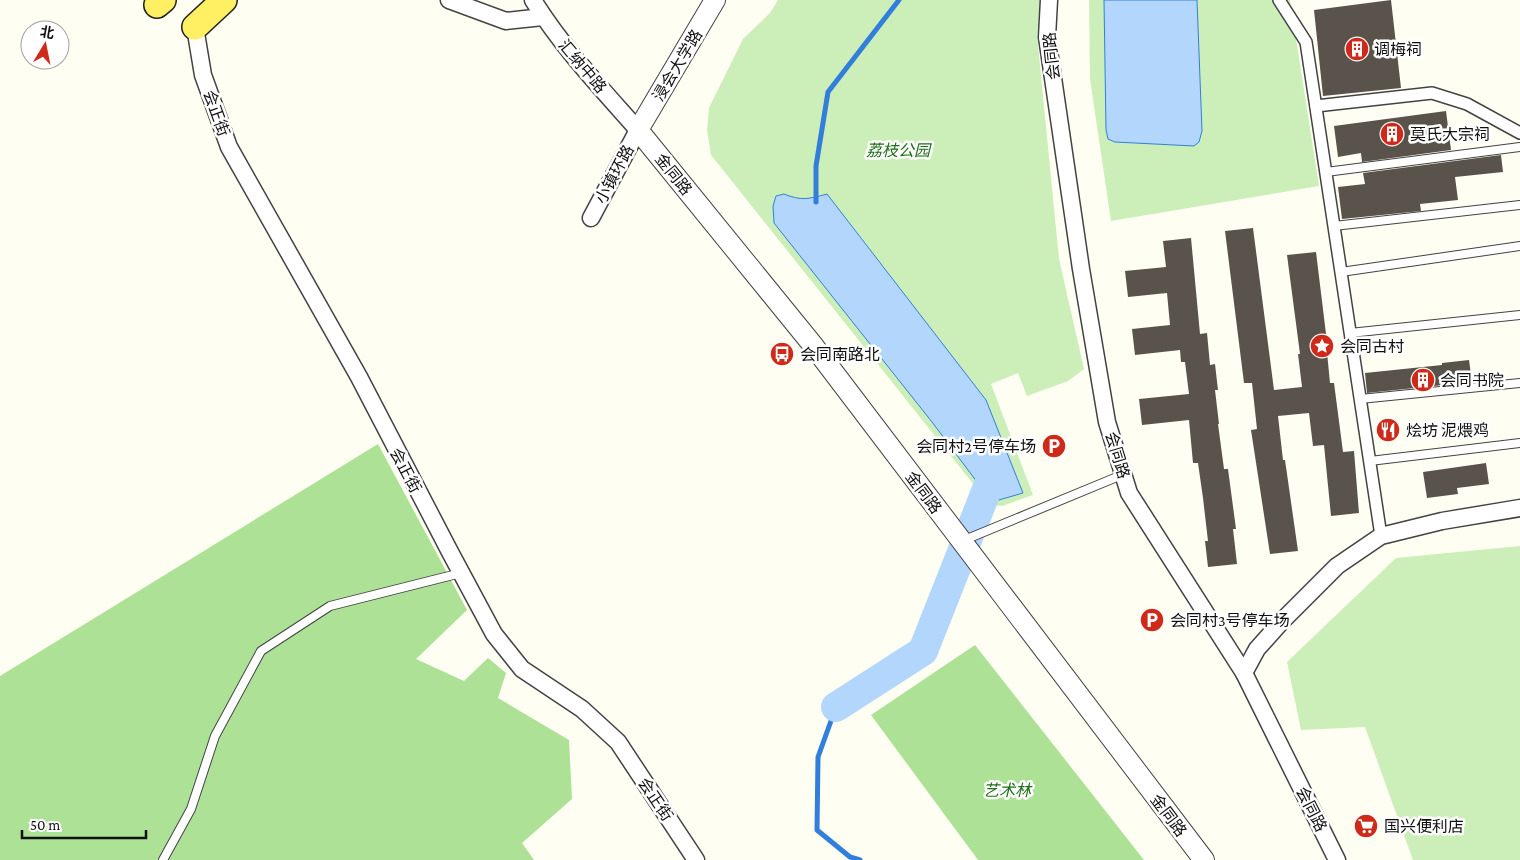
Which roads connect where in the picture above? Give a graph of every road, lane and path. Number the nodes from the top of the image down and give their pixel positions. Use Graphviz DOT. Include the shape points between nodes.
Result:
graph roads {
  1 [pos="224,0"];
  2 [pos="449,0"];
  3 [pos="533,0"];
  4 [pos="715,0"];
  5 [pos="1049,0"];
  6 [pos="1279,0"];
  7 [pos="543,17"];
  8 [pos="196,27"];
  9 [pos="1316,106"];
  10 [pos="638,130"];
  11 [pos="1520,133"];
  12 [pos="1520,147"];
  13 [pos="1326,172"];
  14 [pos="1520,205"];
  15 [pos="591,218"];
  16 [pos="1334,226"];
  17 [pos="1520,246"];
  18 [pos="1341,272"];
  19 [pos="1520,315"];
  20 [pos="1350,333"];
  21 [pos="1520,383"];
  22 [pos="1360,399"];
  23 [pos="1520,443"];
  24 [pos="1370,461"];
  25 [pos="1117,477"];
  26 [pos="1520,508"];
  27 [pos="1381,536"];
  28 [pos="961,541"];
  29 [pos="461,574"];
  30 [pos="1244,674"];
  31 [pos="163,860"];
  32 [pos="696,860"];
  33 [pos="1204,860"];
  34 [pos="1337,860"];
  1 -- 8 [label="main road"];
  2 -- 7 [label="street" via="506,21"];
  3 -- 7 [label="street, 汇纳中路"];
  4 -- 10 [label="street, 浸会大学路"];
  5 -- 30 [label="street, 会同路" via="1047,37 1107,422 1129,493"];
  6 -- 9 [label="street" via="1306,42"];
  7 -- 10 [label="street, 汇纳中路"];
  8 -- 29 [label="street, 会正街" via="204,75 229,147 359,377"];
  9 -- 11 [label="street" via="1432,93 1467,104"];
  9 -- 13 [label="street"];
  10 -- 15 [label="street, 小镇环路"];
  10 -- 28 [label="street, 金同路" via="812,344"];
  12 -- 13 [label="lane"];
  13 -- 16 [label="street"];
  14 -- 16 [label="lane"];
  16 -- 18 [label="street"];
  17 -- 18 [label="lane"];
  18 -- 20 [label="street"];
  19 -- 20 [label="lane"];
  20 -- 22 [label="street"];
  21 -- 22 [label="lane"];
  22 -- 24 [label="street"];
  23 -- 24 [label="lane"];
  24 -- 27 [label="street"];
  25 -- 28 [label="lane"];
  26 -- 27 [label="street" via="1442,520"];
  27 -- 30 [label="street" via="1338,566 1283,620 1257,649"];
  28 -- 33 [label="street, 金同路"];
  29 -- 31 [label="lane" via="330,606 262,651 216,736 191,809"];
  29 -- 32 [label="street, 会正街" via="494,634 522,669 582,710 618,742"];
  30 -- 34 [label="street, 会同路"];
}
